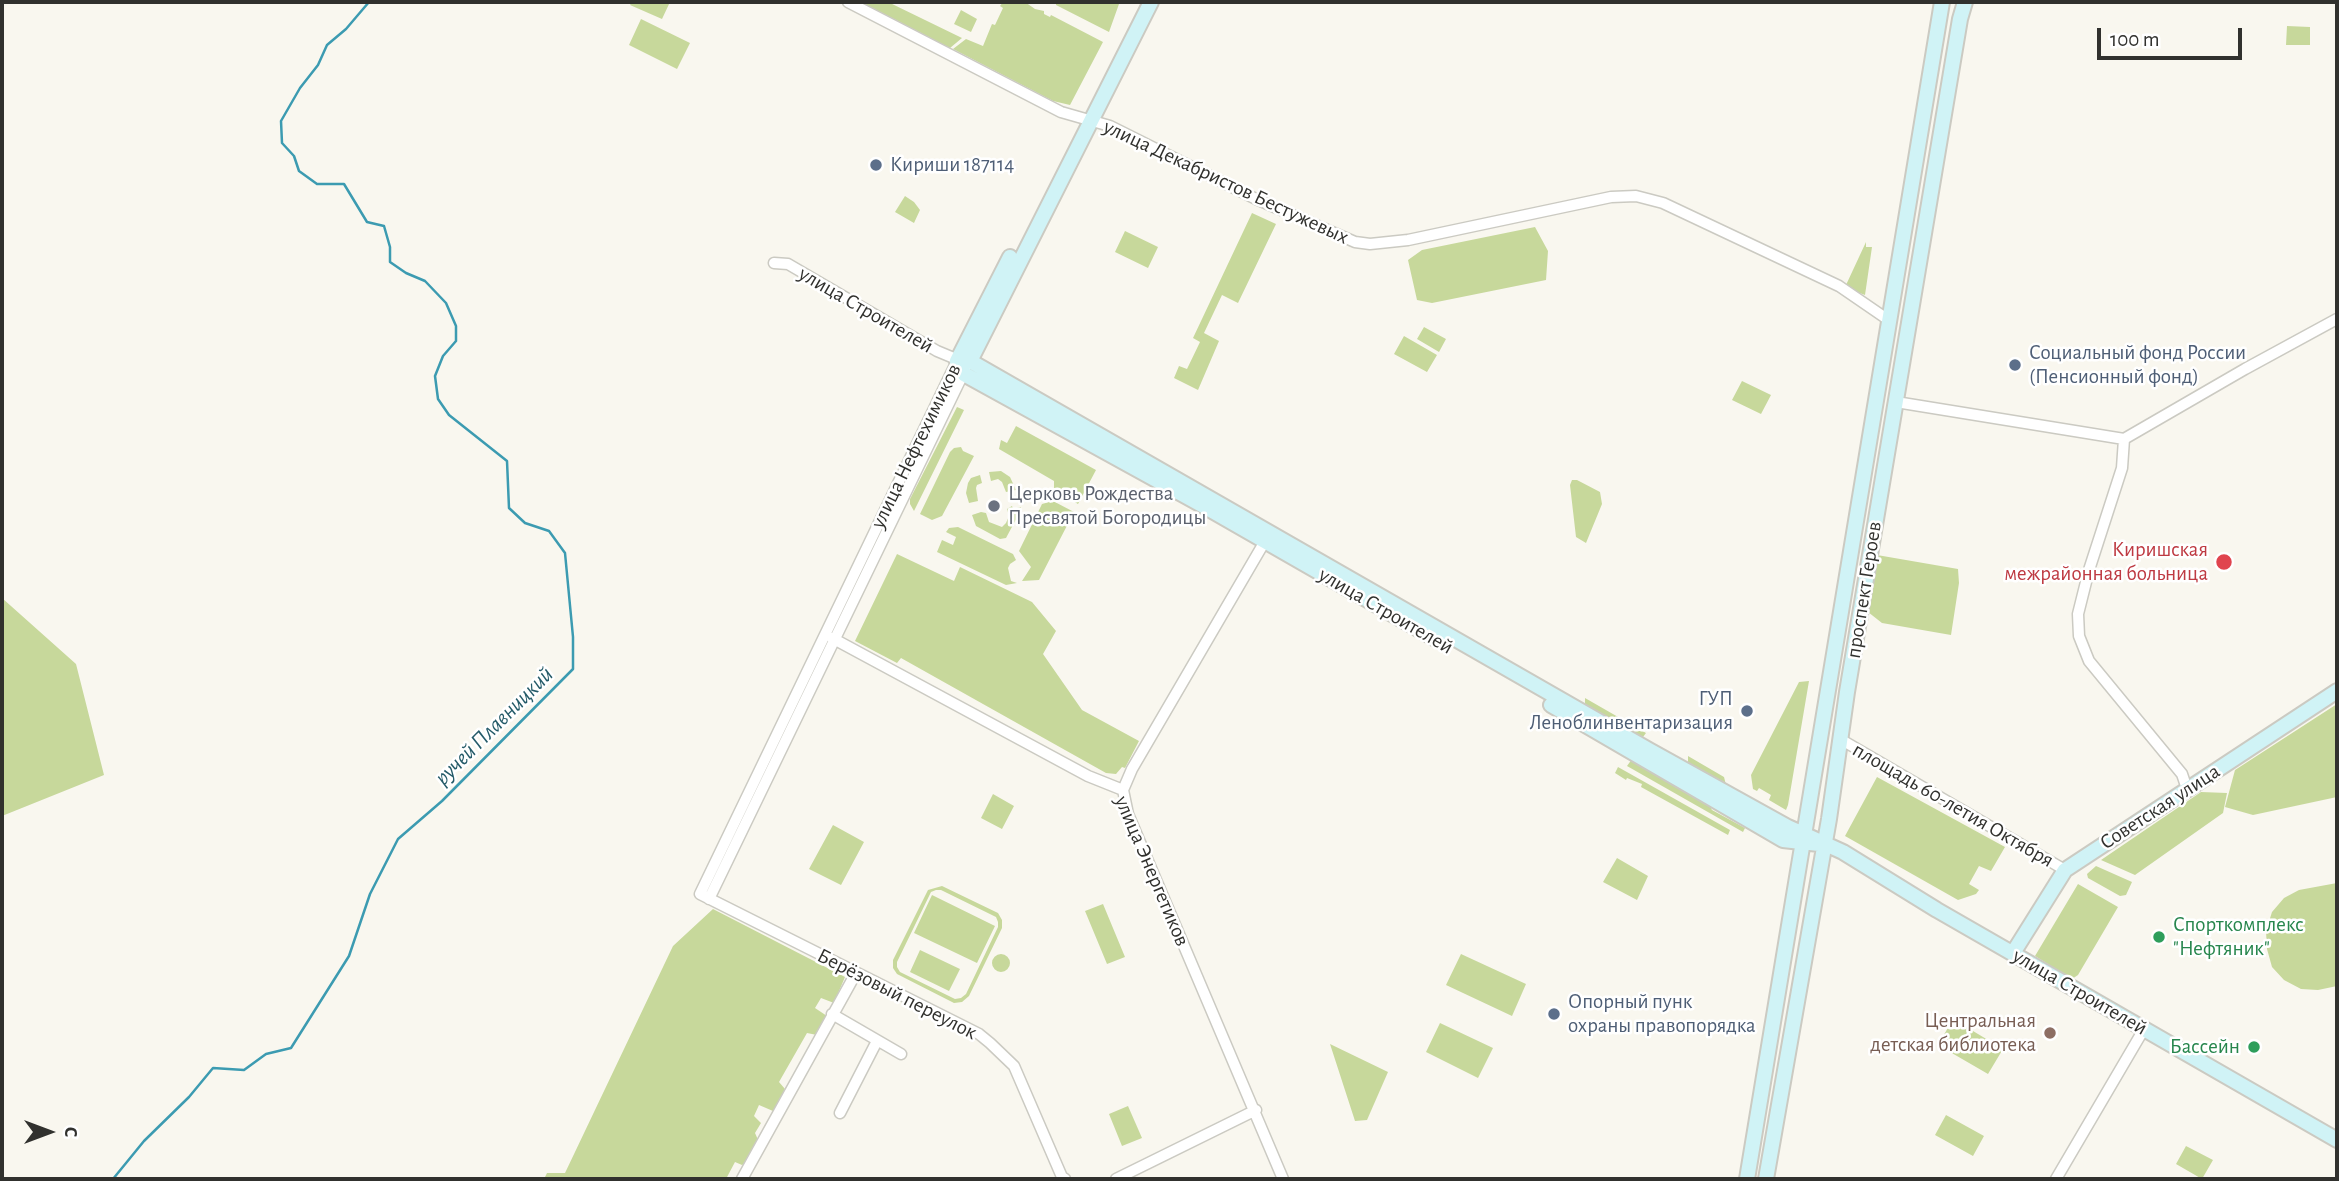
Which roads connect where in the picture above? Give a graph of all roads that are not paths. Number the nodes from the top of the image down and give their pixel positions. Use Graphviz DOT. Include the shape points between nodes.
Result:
graph roads {
  1 [pos="848,2"];
  2 [pos="1141,2"];
  3 [pos="1151,2"];
  4 [pos="1942,2"];
  5 [pos="1965,2"];
  6 [pos="1086,118"];
  7 [pos="774,263"];
  8 [pos="2337,319"];
  9 [pos="1890,321"];
  10 [pos="963,365"];
  11 [pos="1896,402"];
  12 [pos="2124,439"];
  13 [pos="1267,537"];
  14 [pos="830,637"];
  15 [pos="2337,691"];
  16 [pos="1840,739"];
  17 [pos="2187,789"];
  18 [pos="1123,790"];
  19 [pos="1804,838"];
  20 [pos="1824,845"];
  21 [pos="2065,870"];
  22 [pos="705,896"];
  23 [pos="2013,953"];
  24 [pos="856,973"];
  25 [pos="832,1014"];
  26 [pos="2144,1029"];
  27 [pos="877,1041"];
  28 [pos="901,1054"];
  29 [pos="1256,1110"];
  30 [pos="839,1113"];
  31 [pos="2337,1140"];
  32 [pos="742,1179"];
  33 [pos="1065,1179"];
  34 [pos="1116,1179"];
  35 [pos="1283,1179"];
  36 [pos="1747,1179"];
  37 [pos="1766,1179"];
  38 [pos="2056,1179"];
  1 -- 6 [label="street, улица Декабристов Бестужевых" via="1061,111"];
  2 -- 6 [label="street, улица Нефтехимиков"];
  3 -- 6 [label="street"];
  4 -- 9 [label="street, проспект Героев"];
  5 -- 11 [label="street, проспект Героев"];
  6 -- 9 [label="street, улица Декабристов Бестужевых" via="1355,242 1408,240 1611,197 1653,199 1839,286"];
  6 -- 10 [label="street, улица Нефтехимиков"];
  7 -- 10 [label="street, улица Строителей" via="788,264"];
  8 -- 12 [label="street"];
  9 -- 19 [label="street, проспект Героев"];
  10 -- 13 [label="street, улица Строителей" via="1202,505"];
  10 -- 14 [label="street, улица Нефтехимиков"];
  11 -- 12 [label="street"];
  11 -- 16 [label="street, проспект Героев"];
  12 -- 17 [label="street" via="2122,468 2081,603 2079,636 2089,661 2182,774"];
  13 -- 18 [label="street"];
  13 -- 19 [label="street, улица Строителей" via="1783,840"];
  14 -- 18 [label="street, улица Энергетиков" via="1088,776"];
  14 -- 22 [label="street, улица Нефтехимиков"];
  15 -- 17 [label="street, Советская улица"];
  16 -- 20 [label="street, проспект Героев"];
  16 -- 21 [label="street, площадь 60-летия Октября"];
  17 -- 21 [label="street, Советская улица"];
  18 -- 29 [label="street, улица Энергетиков" via="1128,814"];
  19 -- 20 [label="street, улица Строителей"];
  19 -- 36 [label="street, проспект Героев"];
  20 -- 23 [label="street, улица Строителей"];
  20 -- 37 [label="street, проспект Героев"];
  21 -- 23 [label="street, Советская улица"];
  22 -- 24 [label="street, Берёзовый переулок"];
  23 -- 26 [label="street, улица Строителей"];
  24 -- 25 [label="street"];
  24 -- 33 [label="street, Берёзовый переулок" via="979,1034 1014,1066"];
  25 -- 27 [label="street"];
  25 -- 32 [label="street"];
  26 -- 31 [label="street, улица Строителей"];
  26 -- 38 [label="street"];
  27 -- 28 [label="street"];
  27 -- 30 [label="street"];
  29 -- 34 [label="street"];
  29 -- 35 [label="street, улица Энергетиков"];
}
